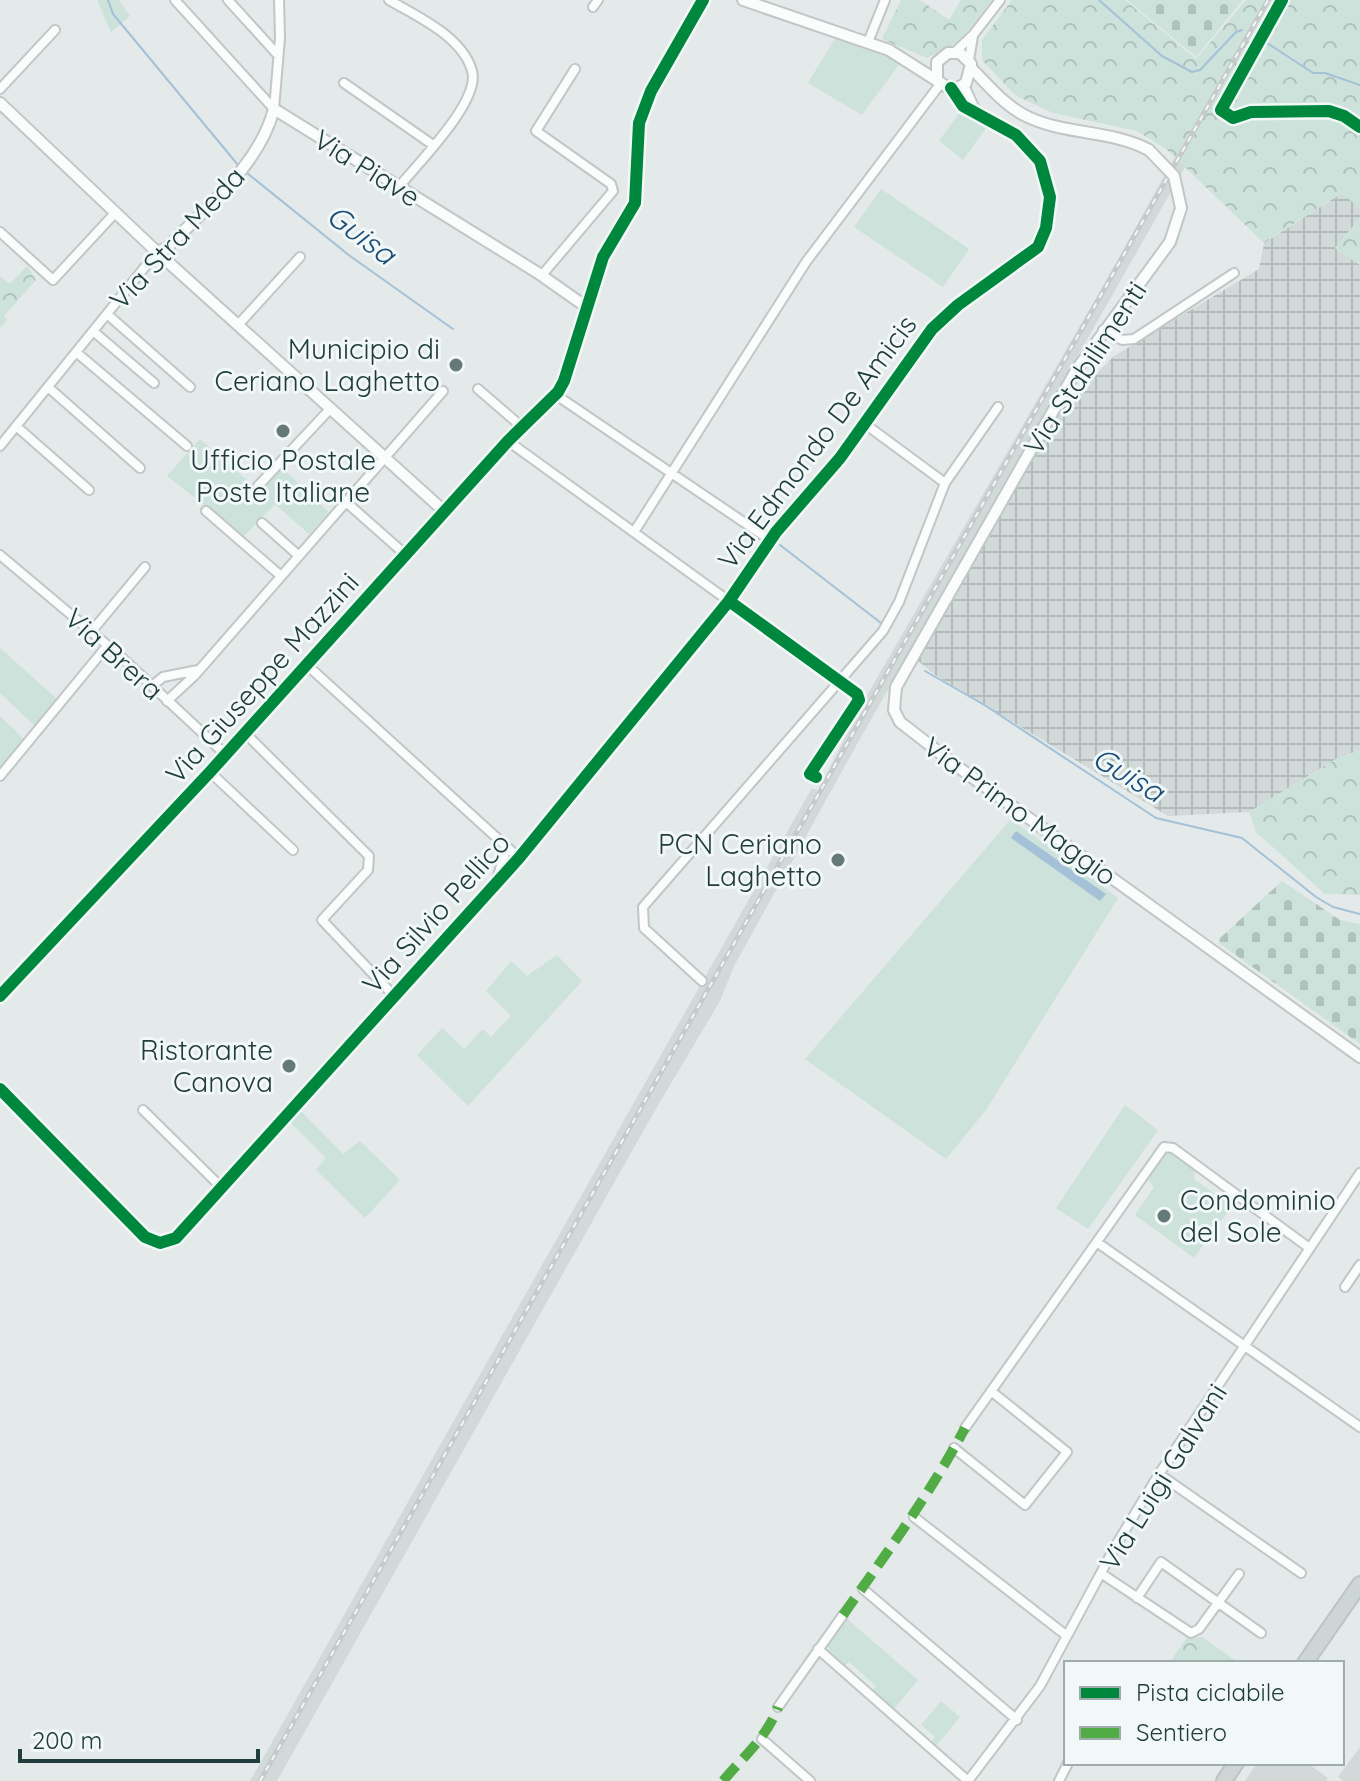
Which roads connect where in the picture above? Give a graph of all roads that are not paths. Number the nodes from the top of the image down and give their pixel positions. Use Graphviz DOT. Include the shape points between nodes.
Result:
graph roads {
  1 [pos="175,0"];
  2 [pos="228,0"];
  3 [pos="279,0"];
  4 [pos="389,0"];
  5 [pos="703,0"];
  6 [pos="743,0"];
  7 [pos="885,0"];
  8 [pos="1000,0"];
  9 [pos="55,30"];
  10 [pos="973,35"];
  11 [pos="868,42"];
  12 [pos="955,52"];
  13 [pos="277,54"];
  14 [pos="937,62"];
  15 [pos="911,63"];
  16 [pos="970,65"];
  17 [pos="575,69"];
  18 [pos="344,83"];
  19 [pos="943,83"];
  20 [pos="965,84"];
  21 [pos="0,89"];
  22 [pos="992,91"];
  23 [pos="0,103"];
  24 [pos="274,109"];
  25 [pos="976,110"];
  26 [pos="433,145"];
  27 [pos="398,188"];
  28 [pos="116,212"];
  29 [pos="0,232"];
  30 [pos="157,252"];
  31 [pos="300,257"];
  32 [pos="1234,273"];
  33 [pos="542,275"];
  34 [pos="585,306"];
  35 [pos="107,314"];
  36 [pos="238,325"];
  37 [pos="1103,330"];
  38 [pos="93,331"];
  39 [pos="76,352"];
  40 [pos="154,383"];
  41 [pos="48,387"];
  42 [pos="190,387"];
  43 [pos="478,389"];
  44 [pos="443,391"];
  45 [pos="558,392"];
  46 [pos="998,407"];
  47 [pos="330,409"];
  48 [pos="865,424"];
  49 [pos="16,426"];
  50 [pos="522,427"];
  51 [pos="508,441"];
  52 [pos="0,446"];
  53 [pos="187,446"];
  54 [pos="384,460"];
  55 [pos="140,468"];
  56 [pos="672,474"];
  57 [pos="945,483"];
  58 [pos="258,486"];
  59 [pos="89,490"];
  60 [pos="346,502"];
  61 [pos="206,511"];
  62 [pos="445,512"];
  63 [pos="262,523"];
  64 [pos="634,532"];
  65 [pos="770,540"];
  66 [pos="0,555"];
  67 [pos="299,556"];
  68 [pos="407,556"];
  69 [pos="145,567"];
  70 [pos="281,576"];
  71 [pos="729,601"];
  72 [pos="91,632"];
  73 [pos="107,646"];
  74 [pos="307,665"];
  75 [pos="199,670"];
  76 [pos="841,682"];
  77 [pos="152,686"];
  78 [pos="167,701"];
  79 [pos="245,733"];
  80 [pos="915,735"];
  81 [pos="225,754"];
  82 [pos="815,763"];
  83 [pos="210,772"];
  84 [pos="0,776"];
  85 [pos="507,847"];
  86 [pos="293,850"];
  87 [pos="519,858"];
  88 [pos="496,882"];
  89 [pos="702,981"];
  90 [pos="0,996"];
  91 [pos="394,996"];
  92 [pos="1360,1057"];
  93 [pos="0,1089"];
  94 [pos="143,1110"];
  95 [pos="1360,1173"];
  96 [pos="222,1188"];
  97 [pos="1098,1243"];
  98 [pos="1308,1247"];
  99 [pos="1360,1265"];
  100 [pos="1345,1287"];
  101 [pos="1246,1347"];
  102 [pos="991,1391"];
  103 [pos="1360,1427"];
  104 [pos="965,1428"];
  105 [pos="954,1448"];
  106 [pos="1159,1474"];
  107 [pos="914,1517"];
  108 [pos="1301,1573"];
  109 [pos="1102,1574"];
  110 [pos="1239,1574"];
  111 [pos="1360,1584"];
  112 [pos="863,1589"];
  113 [pos="1137,1598"];
  114 [pos="1218,1602"];
  115 [pos="843,1615"];
  116 [pos="1261,1633"];
  117 [pos="1067,1636"];
  118 [pos="818,1649"];
  119 [pos="1306,1661"];
  120 [pos="778,1707"];
  121 [pos="1017,1720"];
  122 [pos="762,1739"];
  123 [pos="1232,1765"];
  124 [pos="810,1781"];
  125 [pos="968,1781"];
  126 [pos="1224,1781"];
  1 -- 24 [label="street, Via Piave"];
  2 -- 13 [label="street"];
  3 -- 13 [label="street, Via Stra Meda"];
  4 -- 26 [label="street" via="431,24 472,68 474,79 464,106"];
  5 -- 34 [label="street" via="651,91 639,123 635,203 607,250"];
  6 -- 11 [label="street"];
  7 -- 11 [label="street"];
  8 -- 10 [label="street"];
  9 -- 21 [label="street"];
  10 -- 12 [label="street"];
  10 -- 16 [label="street"];
  11 -- 15 [label="street"];
  12 -- 14 [label="street"];
  12 -- 16 [label="street"];
  13 -- 24 [label="street, Via Stra Meda"];
  14 -- 15 [label="street"];
  14 -- 19 [label="street"];
  15 -- 19 [label="street"];
  16 -- 20 [label="street"];
  16 -- 22 [label="street, Via Stabilimenti"];
  17 -- 33 [label="street" via="536,131 611,184 613,191"];
  18 -- 26 [label="street"];
  19 -- 20 [label="street"];
  19 -- 25 [label="street, Via Edmondo De Amicis" via="963,106"];
  19 -- 56 [label="street" via="806,262"];
  20 -- 22 [label="street, Via Stabilimenti"];
  20 -- 25 [label="street"];
  22 -- 37 [label="street, Via Stabilimenti, bridge" via="1030,118 1149,150 1174,176 1181,208 1170,242"];
  23 -- 28 [label="street"];
  24 -- 27 [label="street, Via Piave"];
  24 -- 30 [label="street, Via Stra Meda" via="265,139 246,165 167,248"];
  25 -- 48 [label="street, Via Edmondo De Amicis" via="1016,135 1040,161 1050,197 1044,238 1029,257 941,319"];
  26 -- 27 [label="street"];
  27 -- 33 [label="street, Via Piave"];
  28 -- 29 [label="street" via="53,280"];
  28 -- 30 [label="street"];
  30 -- 35 [label="street, Via Stra Meda"];
  30 -- 36 [label="street"];
  31 -- 36 [label="street"];
  32 -- 37 [label="street" via="1134,339 1122,340"];
  33 -- 34 [label="street, Via Piave"];
  34 -- 45 [label="street"];
  35 -- 38 [label="street, Via Stra Meda"];
  35 -- 42 [label="street"];
  36 -- 47 [label="street"];
  37 -- 80 [label="street, Via Stabilimenti" via="900,678 894,710"];
  38 -- 39 [label="street, Via Stra Meda"];
  38 -- 40 [label="street"];
  39 -- 41 [label="street, Via Stra Meda"];
  39 -- 53 [label="street"];
  41 -- 49 [label="street, Via Stra Meda"];
  41 -- 55 [label="street"];
  43 -- 50 [label="street"];
  44 -- 54 [label="street"];
  45 -- 50 [label="street, Via Giuseppe Mazzini"];
  45 -- 56 [label="street"];
  46 -- 57 [label="street"];
  47 -- 54 [label="street"];
  47 -- 58 [label="street"];
  48 -- 57 [label="street"];
  48 -- 65 [label="street, Via Edmondo De Amicis"];
  49 -- 52 [label="street, Via Stra Meda"];
  49 -- 59 [label="street"];
  50 -- 51 [label="street, Via Giuseppe Mazzini"];
  51 -- 62 [label="street, Via Giuseppe Mazzini"];
  51 -- 64 [label="street"];
  54 -- 60 [label="street"];
  54 -- 62 [label="street"];
  56 -- 64 [label="street"];
  56 -- 65 [label="street"];
  57 -- 76 [label="street" via="899,602 883,631"];
  60 -- 67 [label="street"];
  60 -- 68 [label="street"];
  61 -- 70 [label="street"];
  62 -- 68 [label="street, Via Giuseppe Mazzini"];
  63 -- 67 [label="street"];
  64 -- 71 [label="street"];
  65 -- 71 [label="street, Via Edmondo De Amicis"];
  66 -- 72 [label="street, Via Brera"];
  67 -- 70 [label="street"];
  68 -- 74 [label="street, Via Giuseppe Mazzini"];
  69 -- 72 [label="street"];
  70 -- 75 [label="street"];
  71 -- 76 [label="street"];
  71 -- 87 [label="street, Via Silvio Pellico"];
  72 -- 73 [label="street, Via Brera"];
  73 -- 77 [label="street, Via Brera"];
  73 -- 84 [label="street"];
  74 -- 79 [label="street, Via Giuseppe Mazzini"];
  74 -- 85 [label="street"];
  75 -- 77 [label="street" via="163,677"];
  75 -- 78 [label="street"];
  76 -- 82 [label="street" via="859,700"];
  76 -- 89 [label="street" via="643,907 644,928"];
  77 -- 78 [label="street, Via Brera"];
  78 -- 81 [label="street, Via Brera"];
  79 -- 81 [label="street, Via Giuseppe Mazzini"];
  79 -- 91 [label="street" via="371,860 368,870 325,916 324,926"];
  80 -- 92 [label="street, Via Primo Maggio"];
  81 -- 83 [label="street, Via Giuseppe Mazzini"];
  83 -- 86 [label="street"];
  83 -- 90 [label="street, Via Giuseppe Mazzini"];
  85 -- 87 [label="street"];
  85 -- 88 [label="street"];
  87 -- 88 [label="street, Via Silvio Pellico"];
  88 -- 91 [label="street, Via Silvio Pellico"];
  91 -- 96 [label="street, Via Silvio Pellico"];
  93 -- 96 [label="street, Via Silvio Pellico" via="153,1242 176,1238"];
  94 -- 96 [label="street"];
  95 -- 98 [label="street, Via Luigi Galvani"];
  97 -- 98 [label="street" via="1167,1146"];
  97 -- 101 [label="street"];
  97 -- 102 [label="street"];
  98 -- 101 [label="street, Via Luigi Galvani"];
  99 -- 100 [label="street"];
  101 -- 103 [label="street"];
  101 -- 106 [label="street, Via Luigi Galvani"];
  102 -- 104 [label="street"];
  102 -- 105 [label="street" via="1067,1452 1025,1505"];
  106 -- 108 [label="street"];
  106 -- 109 [label="street, Via Luigi Galvani"];
  107 -- 117 [label="street"];
  109 -- 113 [label="street"];
  109 -- 117 [label="street, Via Luigi Galvani"];
  110 -- 114 [label="street"];
  111 -- 119 [label="main road"];
  112 -- 121 [label="street"];
  113 -- 114 [label="street" via="1191,1633"];
  113 -- 114 [label="street" via="1161,1562"];
  114 -- 116 [label="street"];
  115 -- 118 [label="street"];
  117 -- 121 [label="street, Via Luigi Galvani"];
  118 -- 120 [label="street"];
  118 -- 125 [label="street"];
  121 -- 125 [label="street, Via Luigi Galvani"];
  122 -- 124 [label="street"];
  123 -- 126 [label="main road"];
}
